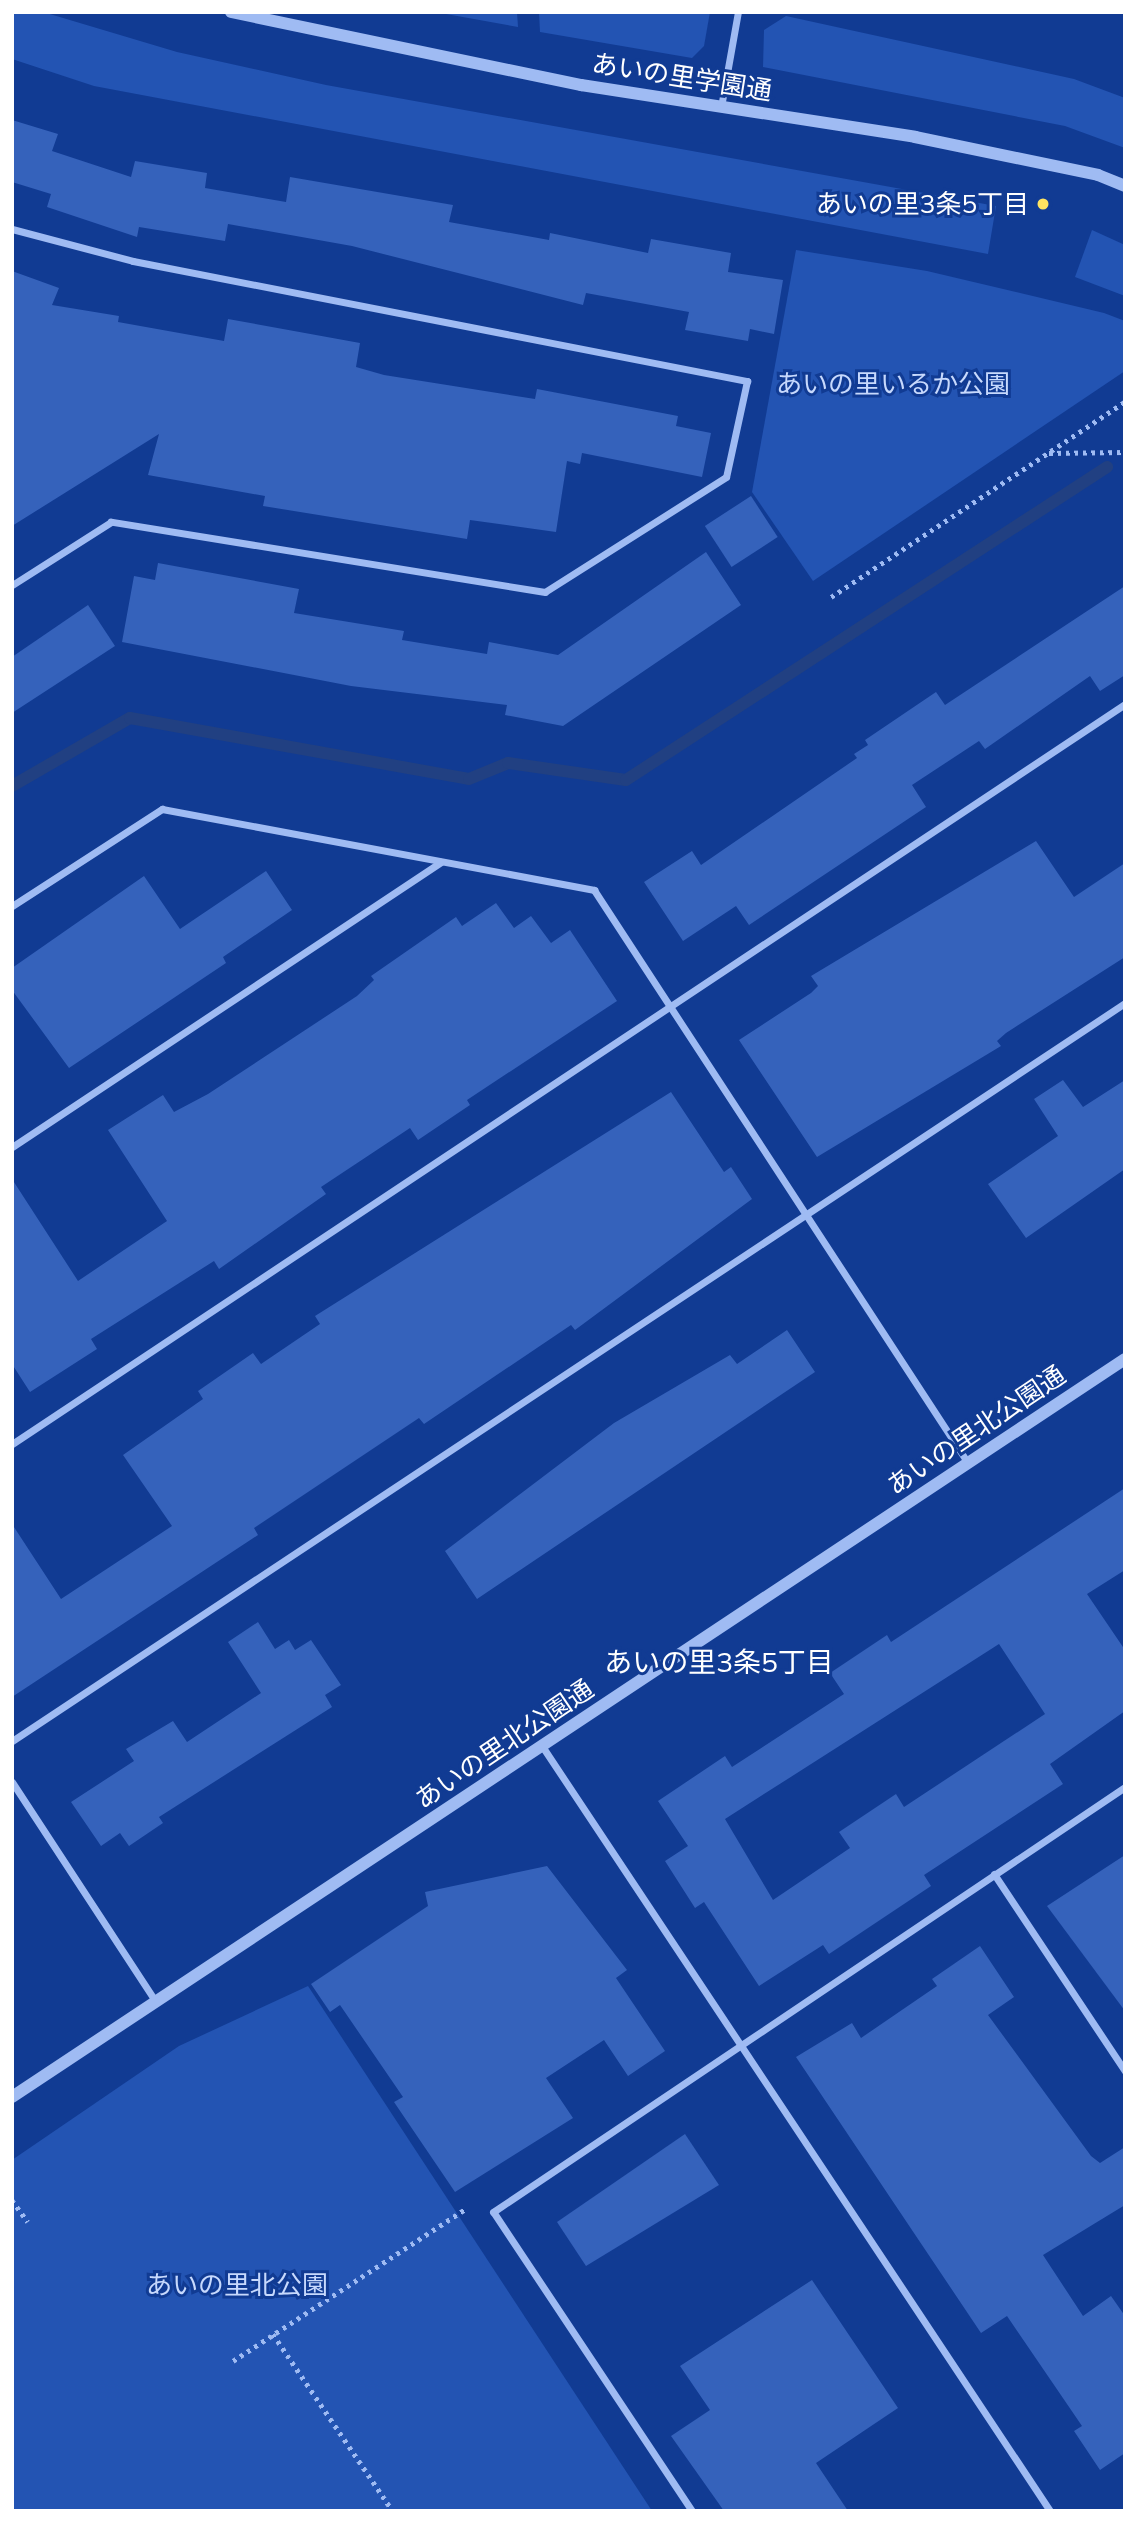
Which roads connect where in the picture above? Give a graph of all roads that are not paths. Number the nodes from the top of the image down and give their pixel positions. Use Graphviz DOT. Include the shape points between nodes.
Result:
graph roads {
  1 [pos="231,12"];
  2 [pos="738,12"];
  3 [pos="721,107"];
  4 [pos="1125,186"];
  5 [pos="12,229"];
  6 [pos="12,584"];
  7 [pos="1125,704"];
  8 [pos="441,862"];
  9 [pos="12,906"];
  10 [pos="1125,1003"];
  11 [pos="671,1007"];
  12 [pos="12,1147"];
  13 [pos="806,1215"];
  14 [pos="1125,1359"];
  15 [pos="12,1444"];
  16 [pos="968,1463"];
  17 [pos="12,1741"];
  18 [pos="542,1746"];
  19 [pos="12,1782"];
  20 [pos="1125,1787"];
  21 [pos="994,1874"];
  22 [pos="156,2002"];
  23 [pos="740,2044"];
  24 [pos="1125,2071"];
  25 [pos="12,2097"];
  26 [pos="692,2511"];
  27 [pos="1050,2511"];
  1 -- 3 [label="street, あいの里学園通" via="581,85"];
  2 -- 3 [label="street"];
  3 -- 4 [label="street, あいの里学園通" via="915,137 1098,175"];
  5 -- 6 [label="street" via="133,261 747,381 726,477 545,593 111,522"];
  7 -- 11 [label="street"];
  8 -- 9 [label="street" via="162,809"];
  8 -- 11 [label="street" via="594,890"];
  8 -- 12 [label="street"];
  10 -- 13 [label="street"];
  11 -- 13 [label="street"];
  11 -- 15 [label="street"];
  13 -- 16 [label="street"];
  13 -- 17 [label="street"];
  14 -- 16 [label="street, あいの里北公園通"];
  16 -- 18 [label="street, あいの里北公園通"];
  18 -- 22 [label="street, あいの里北公園通"];
  18 -- 23 [label="street"];
  19 -- 22 [label="street"];
  20 -- 21 [label="street"];
  21 -- 23 [label="street"];
  21 -- 24 [label="street"];
  22 -- 25 [label="street, あいの里北公園通"];
  23 -- 26 [label="street" via="493,2212"];
  23 -- 27 [label="street"];
}
